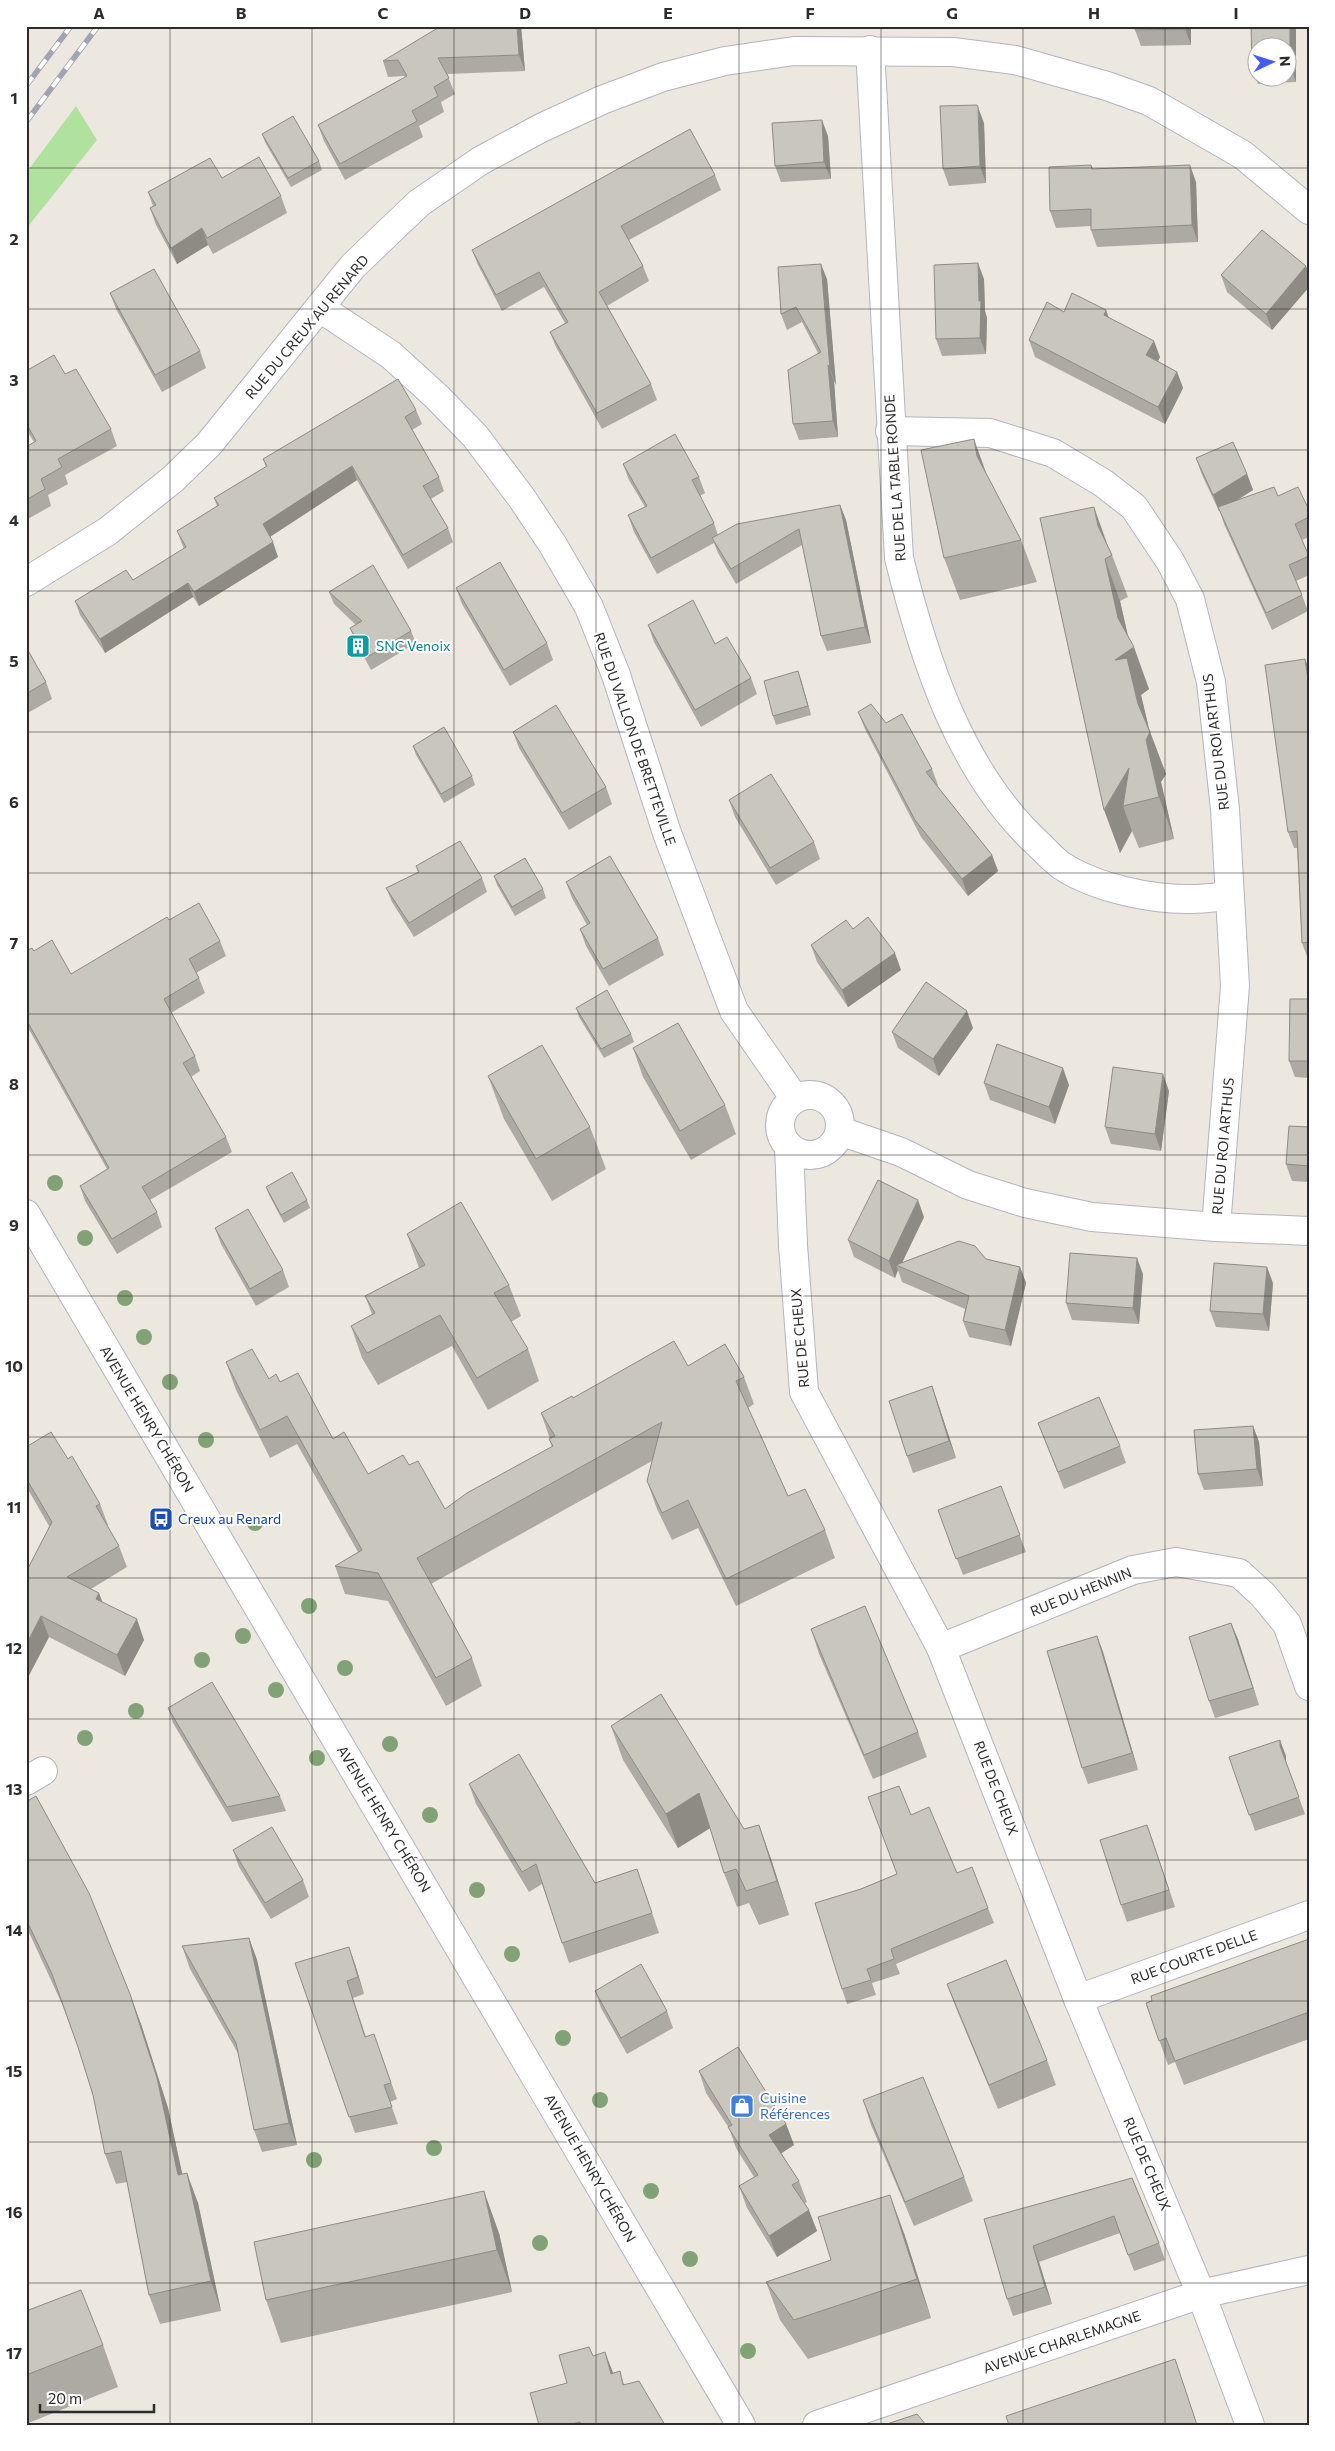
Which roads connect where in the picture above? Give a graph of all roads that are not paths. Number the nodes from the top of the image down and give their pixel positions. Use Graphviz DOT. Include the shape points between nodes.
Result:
graph roads {
  1 [pos="870,50"];
  2 [pos="1309,210"];
  3 [pos="320,308"];
  4 [pos="890,431"];
  5 [pos="26,582"];
  6 [pos="1230,896"];
  7 [pos="795,1099"];
  8 [pos="840,1131"];
  9 [pos="789,1148"];
  10 [pos="26,1214"];
  11 [pos="1216,1227"];
  12 [pos="1309,1231"];
  13 [pos="941,1648"];
  14 [pos="1309,1686"];
  15 [pos="1309,1916"];
  16 [pos="1078,1999"];
  17 [pos="1309,2270"];
  18 [pos="1201,2294"];
  19 [pos="741,2425"];
  20 [pos="818,2425"];
  21 [pos="1250,2425"];
  1 -- 2 [label="street, RUE DU CREUX AU RENARD" via="952,52 1015,60 1149,101 1243,155"];
  1 -- 3 [label="street, RUE DU CREUX AU RENARD" via="794,51 724,61 663,77 541,128 480,162 420,203 353,266"];
  1 -- 4 [label="street, RUE DE LA TABLE RONDE"];
  3 -- 5 [label="street, RUE DU CREUX AU RENARD" via="209,444 173,479 108,531"];
  3 -- 7 [label="street, RUE DU VALLON DE BRETTEVILLE" via="391,355 438,397 480,444 553,545 589,607 616,674 667,833 734,1011"];
  4 -- 6 [label="street, RUE DE LA TABLE RONDE" via="899,558 916,626 945,704 974,762 1013,820 1061,866 1102,885 1192,899"];
  4 -- 6 [label="street, RUE DU ROI ARTHUS" via="970,432 999,436 1053,453 1103,483 1134,507 1170,561 1190,599 1211,682"];
  6 -- 11 [label="street, RUE DU ROI ARTHUS" via="1235,986"];
  7 -- 8 [label="street" via="815,1095 825,1099 837,1110"];
  7 -- 9 [label="street" via="787,1106 780,1121 780,1132"];
  8 -- 9 [label="street" via="833,1146 814,1156"];
  8 -- 11 [label="street" via="901,1152 968,1184 1025,1203 1092,1217"];
  9 -- 13 [label="street, RUE DE CHEUX" via="804,1392"];
  10 -- 19 [label="street, AVENUE HENRY CHÉRON"];
  11 -- 12 [label="street"];
  13 -- 14 [label="street, RUE DU HENNIN" via="1133,1570 1176,1562 1239,1573 1263,1595 1287,1624"];
  13 -- 16 [label="street, RUE DE CHEUX"];
  15 -- 16 [label="street, RUE COURTE DELLE"];
  16 -- 18 [label="street, RUE DE CHEUX"];
  17 -- 18 [label="street, AVENUE CHARLEMAGNE"];
  18 -- 20 [label="street, AVENUE CHARLEMAGNE"];
  18 -- 21 [label="street, RUE DE CHEUX"];
}
